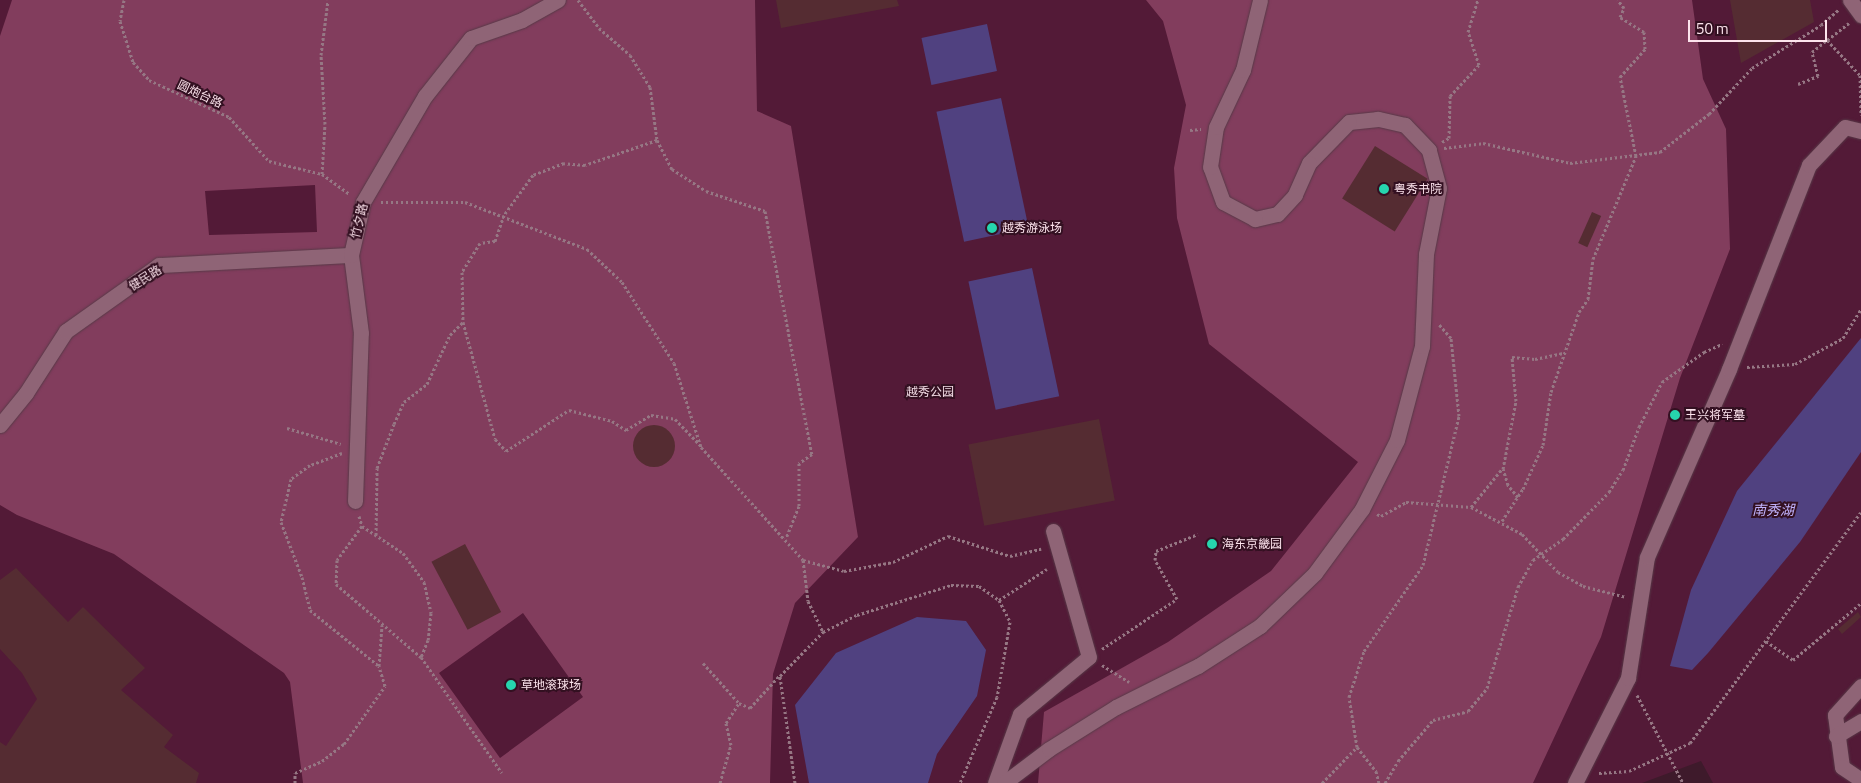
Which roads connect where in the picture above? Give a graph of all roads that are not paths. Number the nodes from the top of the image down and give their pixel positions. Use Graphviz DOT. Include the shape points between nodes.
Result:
graph roads {
  1 [pos="558,0"];
  2 [pos="1260,0"];
  3 [pos="1850,0"];
  4 [pos="1861,15"];
  5 [pos="1861,131"];
  6 [pos="351,256"];
  7 [pos="0,425"];
  8 [pos="355,501"];
  9 [pos="1055,538"];
  10 [pos="1861,686"];
  11 [pos="1861,721"];
  12 [pos="1836,736"];
  13 [pos="1578,778"];
  14 [pos="1861,780"];
  15 [pos="995,783"];
  16 [pos="1004,783"];
  1 -- 6 [label="street, 竹夕路" via="522,20 470,38 425,96 363,202"];
  2 -- 16 [label="street" via="1243,70 1216,127 1210,166 1223,202 1255,219 1277,214 1295,195 1309,163 1349,122 1378,119 1405,125 1429,150 1439,188 1426,254 1422,346 1397,440 1362,509 1315,573 1260,626 1198,666 1145,691 1049,749"];
  3 -- 4 [label="street"];
  5 -- 13 [label="street" via="1846,127 1809,165 1729,369 1647,557 1628,678"];
  6 -- 7 [label="street, 健民路" via="159,265 66,331 26,393"];
  6 -- 8 [label="street, 竹夕路" via="361,333"];
  9 -- 15 [label="street" via="1089,657 1020,714"];
  10 -- 12 [label="street" via="1835,715"];
  11 -- 12 [label="street"];
  12 -- 14 [label="street" via="1842,767"];
}
